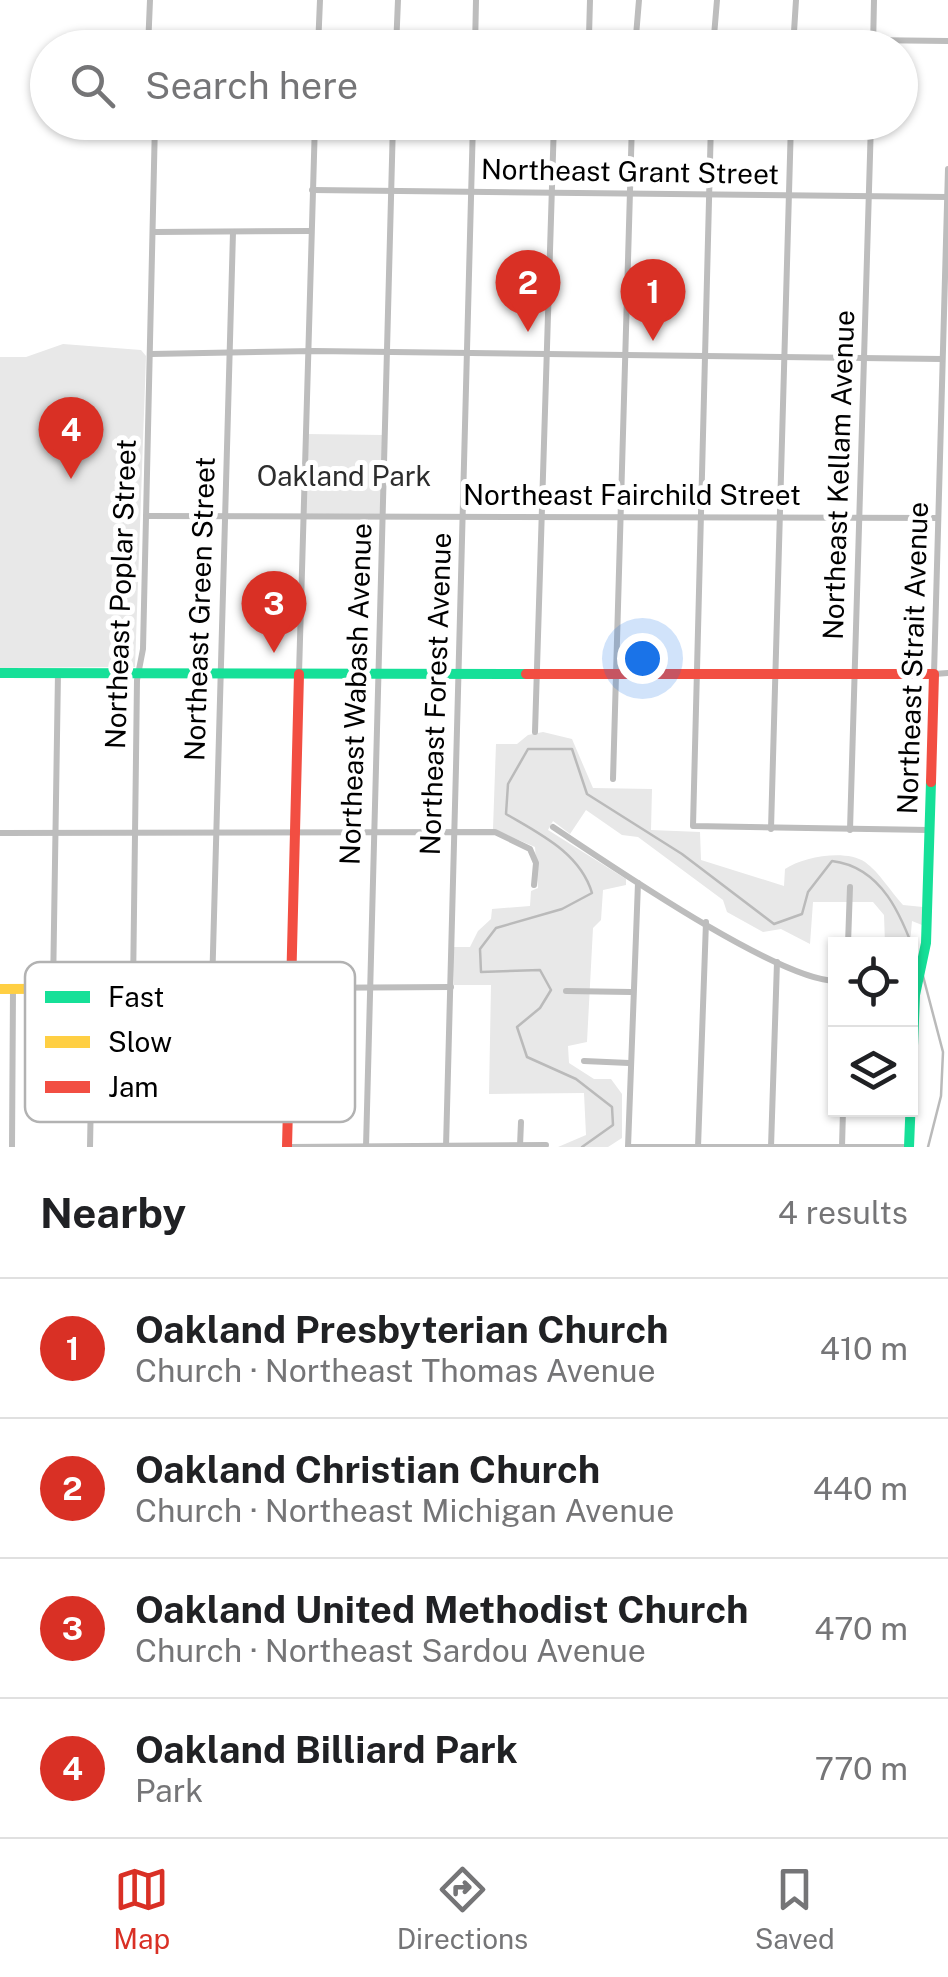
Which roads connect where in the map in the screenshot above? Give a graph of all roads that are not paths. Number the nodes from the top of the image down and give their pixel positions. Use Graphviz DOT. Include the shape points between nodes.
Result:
graph roads {
  1 [pos="150,0"];
  2 [pos="320,0"];
  3 [pos="398,0"];
  4 [pos="476,0"];
  5 [pos="590,0"];
  6 [pos="638,0"];
  7 [pos="717,0"];
  8 [pos="796,0"];
  9 [pos="874,0"];
  10 [pos="149,30"];
  11 [pos="318,30"];
  12 [pos="396,30"];
  13 [pos="475,30"];
  14 [pos="589,30"];
  15 [pos="636,30"];
  16 [pos="715,30"];
  17 [pos="794,30"];
  18 [pos="873,30"];
  19 [pos="948,40"];
  20 [pos="918,42"];
  21 [pos="155,140"];
  22 [pos="315,140"];
  23 [pos="392,140"];
  24 [pos="473,140"];
  25 [pos="553,140"];
  26 [pos="631,140"];
  27 [pos="710,140"];
  28 [pos="791,140"];
  29 [pos="870,140"];
  30 [pos="948,169"];
  31 [pos="312,190"];
  32 [pos="391,190"];
  33 [pos="472,192"];
  34 [pos="552,192"];
  35 [pos="630,193"];
  36 [pos="709,194"];
  37 [pos="789,195"];
  38 [pos="868,196"];
  39 [pos="947,197"];
  40 [pos="312,231"];
  41 [pos="154,232"];
  42 [pos="232,232"];
  43 [pos="308,352"];
  44 [pos="386,352"];
  45 [pos="467,353"];
  46 [pos="151,354"];
  47 [pos="228,354"];
  48 [pos="547,354"];
  49 [pos="626,354"];
  50 [pos="704,356"];
  51 [pos="784,357"];
  52 [pos="864,358"];
  53 [pos="942,358"];
  54 [pos="225,515"];
  55 [pos="304,515"];
  56 [pos="382,515"];
  57 [pos="146,516"];
  58 [pos="462,516"];
  59 [pos="542,516"];
  60 [pos="621,516"];
  61 [pos="700,517"];
  62 [pos="779,517"];
  63 [pos="858,518"];
  64 [pos="938,518"];
  65 [pos="0,673"];
  66 [pos="58,673"];
  67 [pos="948,673"];
  68 [pos="139,674"];
  69 [pos="219,674"];
  70 [pos="299,674"];
  71 [pos="378,674"];
  72 [pos="457,674"];
  73 [pos="538,674"];
  74 [pos="616,674"];
  75 [pos="695,674"];
  76 [pos="776,674"];
  77 [pos="854,674"];
  78 [pos="934,674"];
  79 [pos="534,732"];
  80 [pos="613,778"];
  81 [pos="553,828"];
  82 [pos="453,830"];
  83 [pos="771,830"];
  84 [pos="850,830"];
  85 [pos="929,830"];
  86 [pos="374,831"];
  87 [pos="57,832"];
  88 [pos="136,832"];
  89 [pos="214,832"];
  90 [pos="295,832"];
  91 [pos="0,833"];
  92 [pos="638,883"];
  93 [pos="534,885"];
  94 [pos="850,887"];
  95 [pos="706,922"];
  96 [pos="848,937"];
  97 [pos="54,962"];
  98 [pos="134,962"];
  99 [pos="212,962"];
  100 [pos="292,962"];
  101 [pos="777,962"];
  102 [pos="918,968"];
  103 [pos="828,980"];
  104 [pos="451,987"];
  105 [pos="355,988"];
  106 [pos="369,988"];
  107 [pos="13,989"];
  108 [pos="25,989"];
  109 [pos="0,990"];
  110 [pos="566,991"];
  111 [pos="631,992"];
  112 [pos="913,1027"];
  113 [pos="584,1061"];
  114 [pos="629,1063"];
  115 [pos="843,1117"];
  116 [pos="90,1122"];
  117 [pos="288,1122"];
  118 [pos="521,1122"];
  119 [pos="546,1145"];
  120 [pos="446,1146"];
  121 [pos="520,1146"];
  122 [pos="12,1147"];
  123 [pos="90,1147"];
  124 [pos="288,1147"];
  125 [pos="366,1147"];
  126 [pos="628,1147"];
  127 [pos="698,1147"];
  128 [pos="771,1147"];
  129 [pos="842,1147"];
  130 [pos="909,1147"];
  1 -- 10 [label="street"];
  2 -- 11 [label="street"];
  3 -- 12 [label="street"];
  4 -- 13 [label="street"];
  5 -- 14 [label="street"];
  6 -- 15 [label="street"];
  7 -- 16 [label="street"];
  8 -- 17 [label="street"];
  9 -- 18 [label="street"];
  19 -- 20 [label="street"];
  21 -- 41 [label="street, Northeast Poplar Street"];
  22 -- 31 [label="street"];
  23 -- 32 [label="street, Northeast Wabash Avenue"];
  24 -- 33 [label="street, Northeast Forest Avenue"];
  25 -- 34 [label="street"];
  26 -- 35 [label="street"];
  27 -- 36 [label="street"];
  28 -- 37 [label="street"];
  29 -- 38 [label="street, Northeast Kellam Avenue"];
  30 -- 39 [label="street, Northeast Strait Avenue"];
  31 -- 32 [label="street, Northeast Grant Street"];
  31 -- 40 [label="street"];
  32 -- 33 [label="street, Northeast Grant Street"];
  32 -- 44 [label="street, Northeast Wabash Avenue"];
  33 -- 34 [label="street, Northeast Grant Street"];
  33 -- 45 [label="street, Northeast Forest Avenue"];
  34 -- 35 [label="street, Northeast Grant Street"];
  34 -- 48 [label="street"];
  35 -- 36 [label="street, Northeast Grant Street"];
  35 -- 49 [label="street"];
  36 -- 37 [label="street, Northeast Grant Street"];
  36 -- 50 [label="street"];
  37 -- 38 [label="street, Northeast Grant Street"];
  37 -- 51 [label="street"];
  38 -- 39 [label="street, Northeast Grant Street"];
  38 -- 52 [label="street, Northeast Kellam Avenue"];
  39 -- 53 [label="street, Northeast Strait Avenue"];
  40 -- 42 [label="street"];
  40 -- 43 [label="street"];
  41 -- 42 [label="street"];
  41 -- 46 [label="street, Northeast Poplar Street"];
  42 -- 47 [label="street, Northeast Green Street"];
  43 -- 44 [label="street"];
  43 -- 47 [label="street"];
  43 -- 55 [label="street"];
  44 -- 45 [label="street"];
  44 -- 56 [label="street, Northeast Wabash Avenue"];
  45 -- 48 [label="street"];
  45 -- 58 [label="street, Northeast Forest Avenue"];
  46 -- 47 [label="street"];
  46 -- 57 [label="street, Northeast Poplar Street"];
  47 -- 54 [label="street, Northeast Green Street"];
  48 -- 49 [label="street"];
  48 -- 59 [label="street"];
  49 -- 50 [label="street"];
  49 -- 60 [label="street"];
  50 -- 51 [label="street"];
  50 -- 61 [label="street"];
  51 -- 52 [label="street"];
  51 -- 62 [label="street"];
  52 -- 53 [label="street"];
  52 -- 63 [label="street, Northeast Kellam Avenue"];
  53 -- 64 [label="street, Northeast Strait Avenue"];
  54 -- 55 [label="street, Northeast Fairchild Street"];
  54 -- 57 [label="street, Northeast Fairchild Street"];
  54 -- 69 [label="street, Northeast Green Street"];
  55 -- 56 [label="street, Northeast Fairchild Street"];
  55 -- 70 [label="street"];
  56 -- 58 [label="street, Northeast Fairchild Street"];
  56 -- 71 [label="street, Northeast Wabash Avenue"];
  57 -- 68 [label="street, Northeast Poplar Street"];
  58 -- 59 [label="street, Northeast Fairchild Street"];
  58 -- 72 [label="street, Northeast Forest Avenue"];
  59 -- 60 [label="street, Northeast Fairchild Street"];
  59 -- 73 [label="street"];
  60 -- 61 [label="street, Northeast Fairchild Street"];
  60 -- 74 [label="street"];
  61 -- 62 [label="street, Northeast Fairchild Street"];
  61 -- 75 [label="street"];
  62 -- 63 [label="street, Northeast Fairchild Street"];
  62 -- 76 [label="street"];
  63 -- 64 [label="street, Northeast Fairchild Street"];
  63 -- 77 [label="street, Northeast Kellam Avenue"];
  64 -- 78 [label="street, Northeast Strait Avenue"];
  65 -- 66 [label="main road"];
  66 -- 68 [label="main road"];
  66 -- 87 [label="street"];
  67 -- 78 [label="street"];
  68 -- 69 [label="main road"];
  68 -- 88 [label="street, Northeast Poplar Street"];
  69 -- 70 [label="main road"];
  69 -- 89 [label="street, Northeast Green Street"];
  70 -- 71 [label="main road"];
  70 -- 90 [label="main road"];
  71 -- 72 [label="main road"];
  71 -- 86 [label="street, Northeast Wabash Avenue"];
  72 -- 73 [label="main road"];
  72 -- 82 [label="street, Northeast Forest Avenue"];
  73 -- 74 [label="main road"];
  73 -- 79 [label="street"];
  74 -- 75 [label="main road"];
  74 -- 80 [label="street"];
  75 -- 76 [label="main road"];
  75 -- 83 [label="street" via="694,828"];
  76 -- 77 [label="main road"];
  76 -- 83 [label="street"];
  77 -- 78 [label="main road"];
  77 -- 84 [label="street, Northeast Kellam Avenue"];
  78 -- 85 [label="main road, Northeast Strait Avenue"];
  81 -- 92 [label="street"];
  82 -- 86 [label="street"];
  82 -- 93 [label="street" via="501,834 534,855"];
  82 -- 104 [label="street, Northeast Forest Avenue"];
  83 -- 84 [label="street"];
  84 -- 85 [label="street"];
  85 -- 102 [label="main road, Northeast Strait Avenue" via="926,943"];
  86 -- 90 [label="street"];
  86 -- 106 [label="street, Northeast Wabash Avenue"];
  87 -- 88 [label="street"];
  87 -- 91 [label="street"];
  87 -- 97 [label="street"];
  88 -- 89 [label="street"];
  88 -- 98 [label="street, Northeast Poplar Street"];
  89 -- 90 [label="street"];
  89 -- 99 [label="street, Northeast Green Street"];
  90 -- 100 [label="main road"];
  92 -- 95 [label="street"];
  92 -- 111 [label="street"];
  94 -- 96 [label="street"];
  95 -- 101 [label="street"];
  95 -- 127 [label="street"];
  101 -- 103 [label="street"];
  101 -- 128 [label="street"];
  104 -- 106 [label="street"];
  104 -- 120 [label="street, Northeast Forest Avenue"];
  105 -- 106 [label="street"];
  106 -- 125 [label="street, Northeast Wabash Avenue"];
  107 -- 108 [label="main road"];
  107 -- 109 [label="main road"];
  107 -- 122 [label="street"];
  110 -- 111 [label="street"];
  111 -- 114 [label="street"];
  112 -- 130 [label="main road, Northeast Strait Avenue"];
  113 -- 114 [label="street"];
  114 -- 126 [label="street"];
  115 -- 129 [label="street"];
  116 -- 123 [label="street"];
  117 -- 124 [label="main road"];
  118 -- 121 [label="street"];
  119 -- 121 [label="street"];
  120 -- 121 [label="street"];
  120 -- 125 [label="street"];
  124 -- 125 [label="street"];
  126 -- 127 [label="street"];
  127 -- 128 [label="street"];
  128 -- 129 [label="street"];
  129 -- 130 [label="street"];
}
